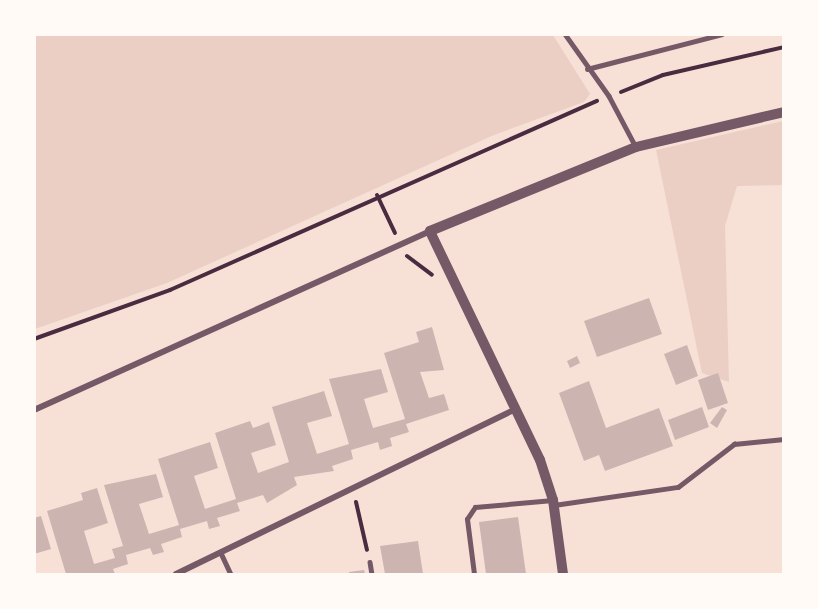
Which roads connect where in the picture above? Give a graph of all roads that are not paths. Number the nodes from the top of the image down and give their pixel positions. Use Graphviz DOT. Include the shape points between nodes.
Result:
graph roads {
  1 [pos="565,34"];
  2 [pos="722,34"];
  3 [pos="587,69"];
  4 [pos="783,112"];
  5 [pos="636,147"];
  6 [pos="430,231"];
  7 [pos="516,409"];
  8 [pos="34,410"];
  9 [pos="783,440"];
  10 [pos="553,503"];
  11 [pos="221,553"];
  12 [pos="370,562"];
  13 [pos="176,574"];
  14 [pos="231,574"];
  15 [pos="372,574"];
  16 [pos="474,574"];
  17 [pos="563,574"];
  1 -- 3 [label="lane"];
  2 -- 3 [label="lane"];
  3 -- 5 [label="lane" via="609,96"];
  4 -- 5 [label="street"];
  5 -- 6 [label="street"];
  6 -- 7 [label="street"];
  6 -- 8 [label="street"];
  7 -- 10 [label="street"];
  7 -- 11 [label="street"];
  9 -- 10 [label="lane" via="734,444 678,487"];
  10 -- 16 [label="lane" via="475,507 467,519"];
  10 -- 17 [label="street"];
  11 -- 13 [label="street"];
  11 -- 14 [label="lane"];
  12 -- 15 [label="lane"];
}
